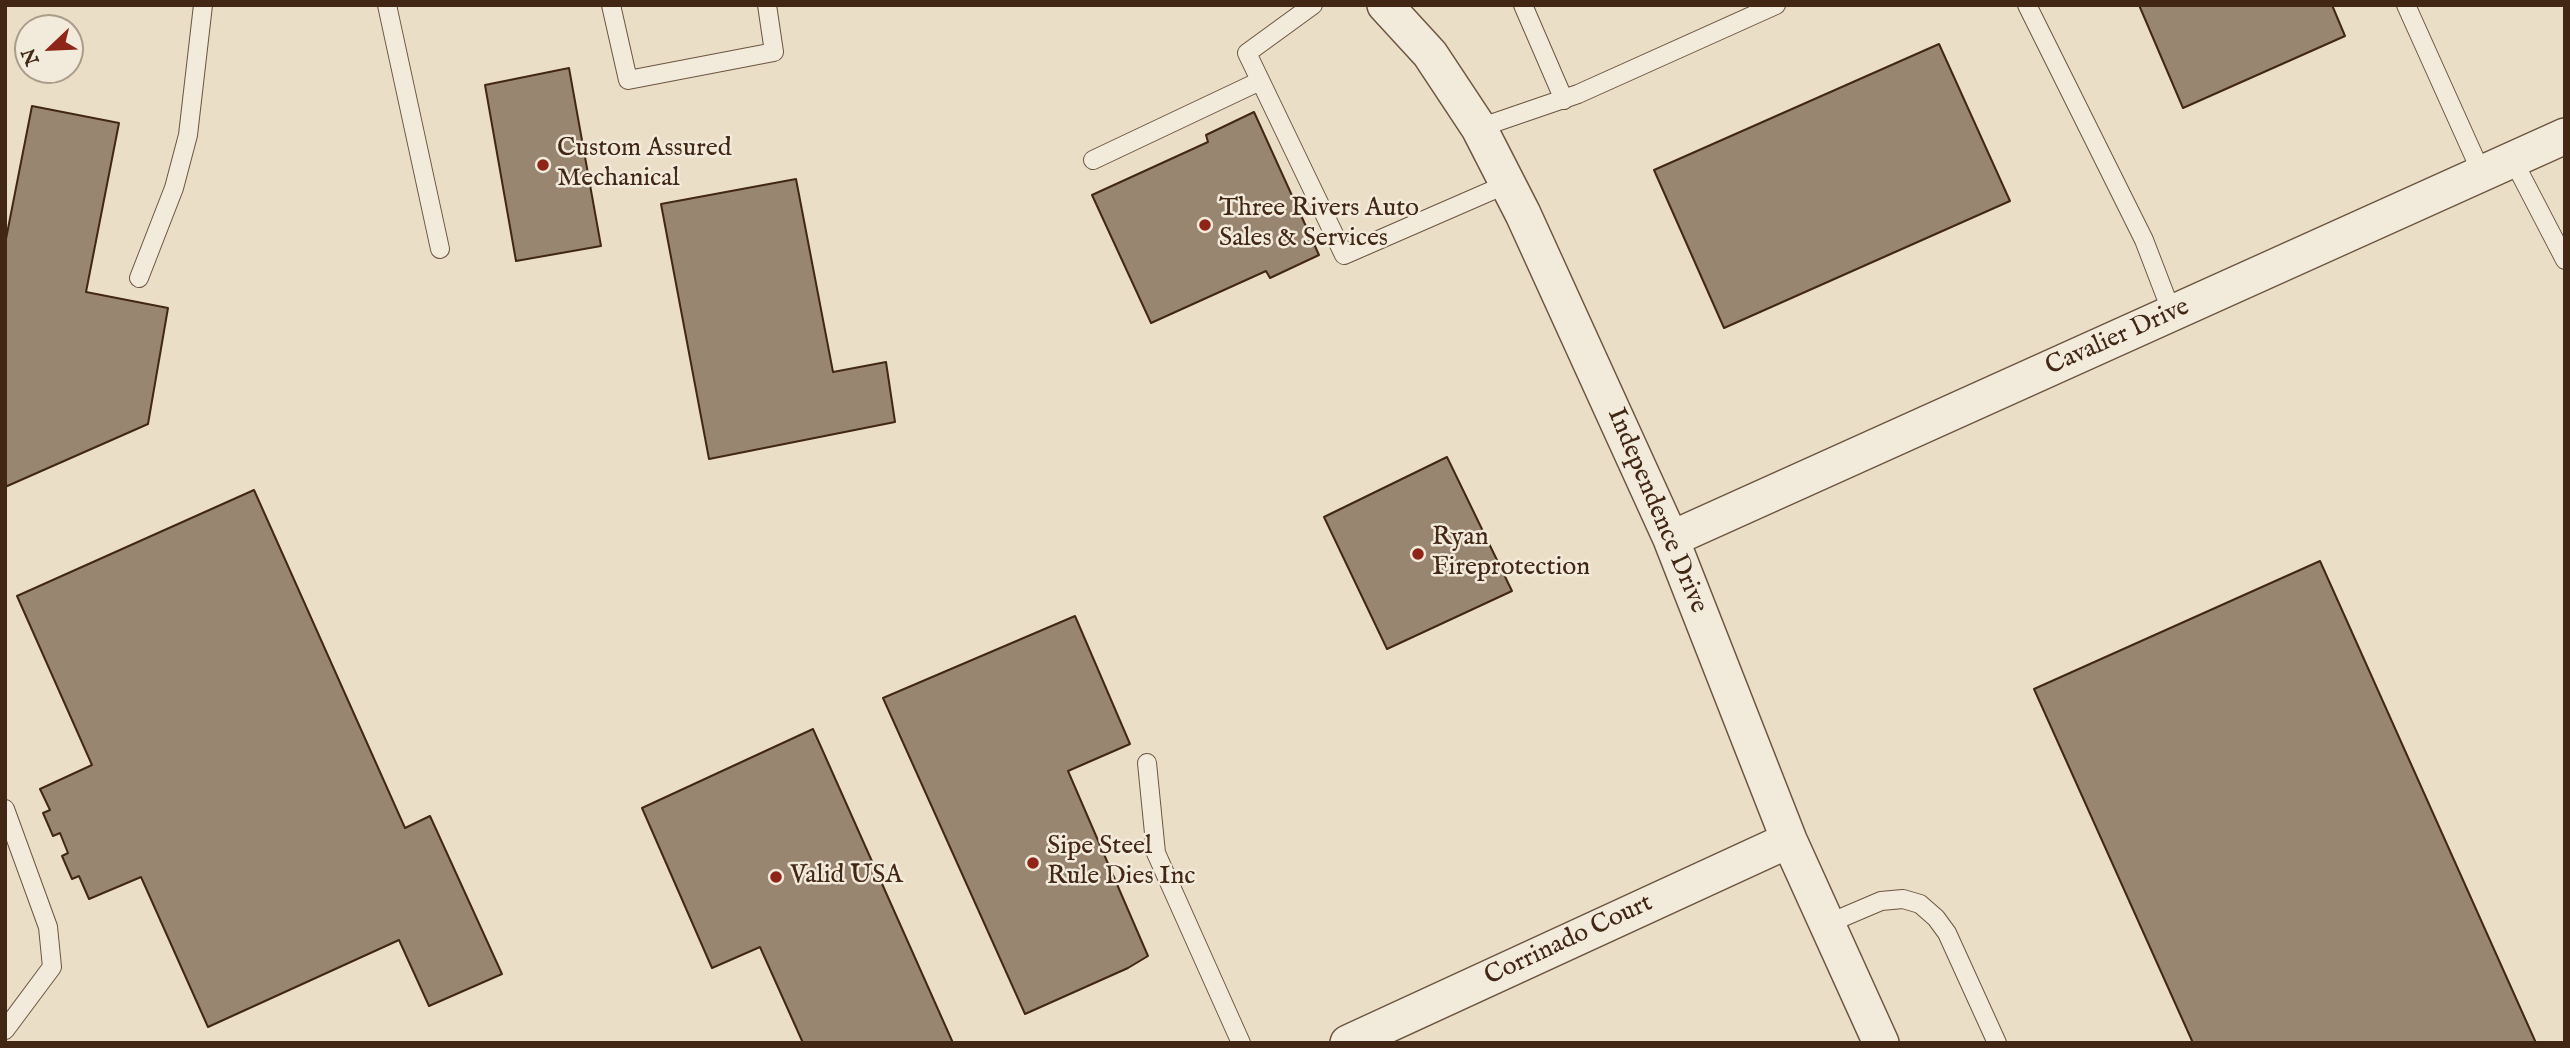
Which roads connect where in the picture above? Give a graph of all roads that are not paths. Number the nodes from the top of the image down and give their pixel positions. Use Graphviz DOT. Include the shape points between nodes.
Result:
graph roads {
  1 [pos="203,5"];
  2 [pos="387,5"];
  3 [pos="611,5"];
  4 [pos="767,5"];
  5 [pos="1313,5"];
  6 [pos="1385,5"];
  7 [pos="1523,5"];
  8 [pos="1776,5"];
  9 [pos="2027,5"];
  10 [pos="2406,5"];
  11 [pos="1260,81"];
  12 [pos="1564,100"];
  13 [pos="1479,128"];
  14 [pos="2565,136"];
  15 [pos="1093,160"];
  16 [pos="2498,167"];
  17 [pos="1507,184"];
  18 [pos="440,249"];
  19 [pos="2565,260"];
  20 [pos="139,278"];
  21 [pos="2172,313"];
  22 [pos="1671,539"];
  23 [pos="1147,763"];
  24 [pos="5,809"];
  25 [pos="1789,840"];
  26 [pos="1827,924"];
  27 [pos="5,1030"];
  28 [pos="1241,1043"];
  29 [pos="1348,1043"];
  30 [pos="1881,1043"];
  31 [pos="1997,1043"];
  1 -- 20 [label="lane" via="188,135 174,188"];
  2 -- 18 [label="lane"];
  3 -- 4 [label="lane" via="628,80 774,52"];
  5 -- 11 [label="lane" via="1247,53"];
  6 -- 13 [label="street, Independence Drive" via="1430,54"];
  7 -- 12 [label="lane"];
  8 -- 12 [label="lane"];
  9 -- 21 [label="lane" via="2144,240"];
  10 -- 16 [label="lane"];
  11 -- 15 [label="lane"];
  11 -- 17 [label="lane" via="1344,255"];
  12 -- 13 [label="lane"];
  13 -- 17 [label="street, Independence Drive"];
  14 -- 16 [label="street, Cavalier Drive"];
  16 -- 19 [label="lane"];
  16 -- 21 [label="street, Cavalier Drive"];
  17 -- 22 [label="street, Independence Drive"];
  21 -- 22 [label="street, Cavalier Drive"];
  22 -- 25 [label="street, Independence Drive"];
  23 -- 28 [label="lane" via="1156,853"];
  24 -- 27 [label="lane" via="48,927 52,967"];
  25 -- 26 [label="street, Independence Drive"];
  25 -- 29 [label="street, Corrinado Court"];
  26 -- 30 [label="street, Independence Drive"];
  26 -- 31 [label="lane" via="1881,901 1903,899 1920,904 1947,933"];
}
